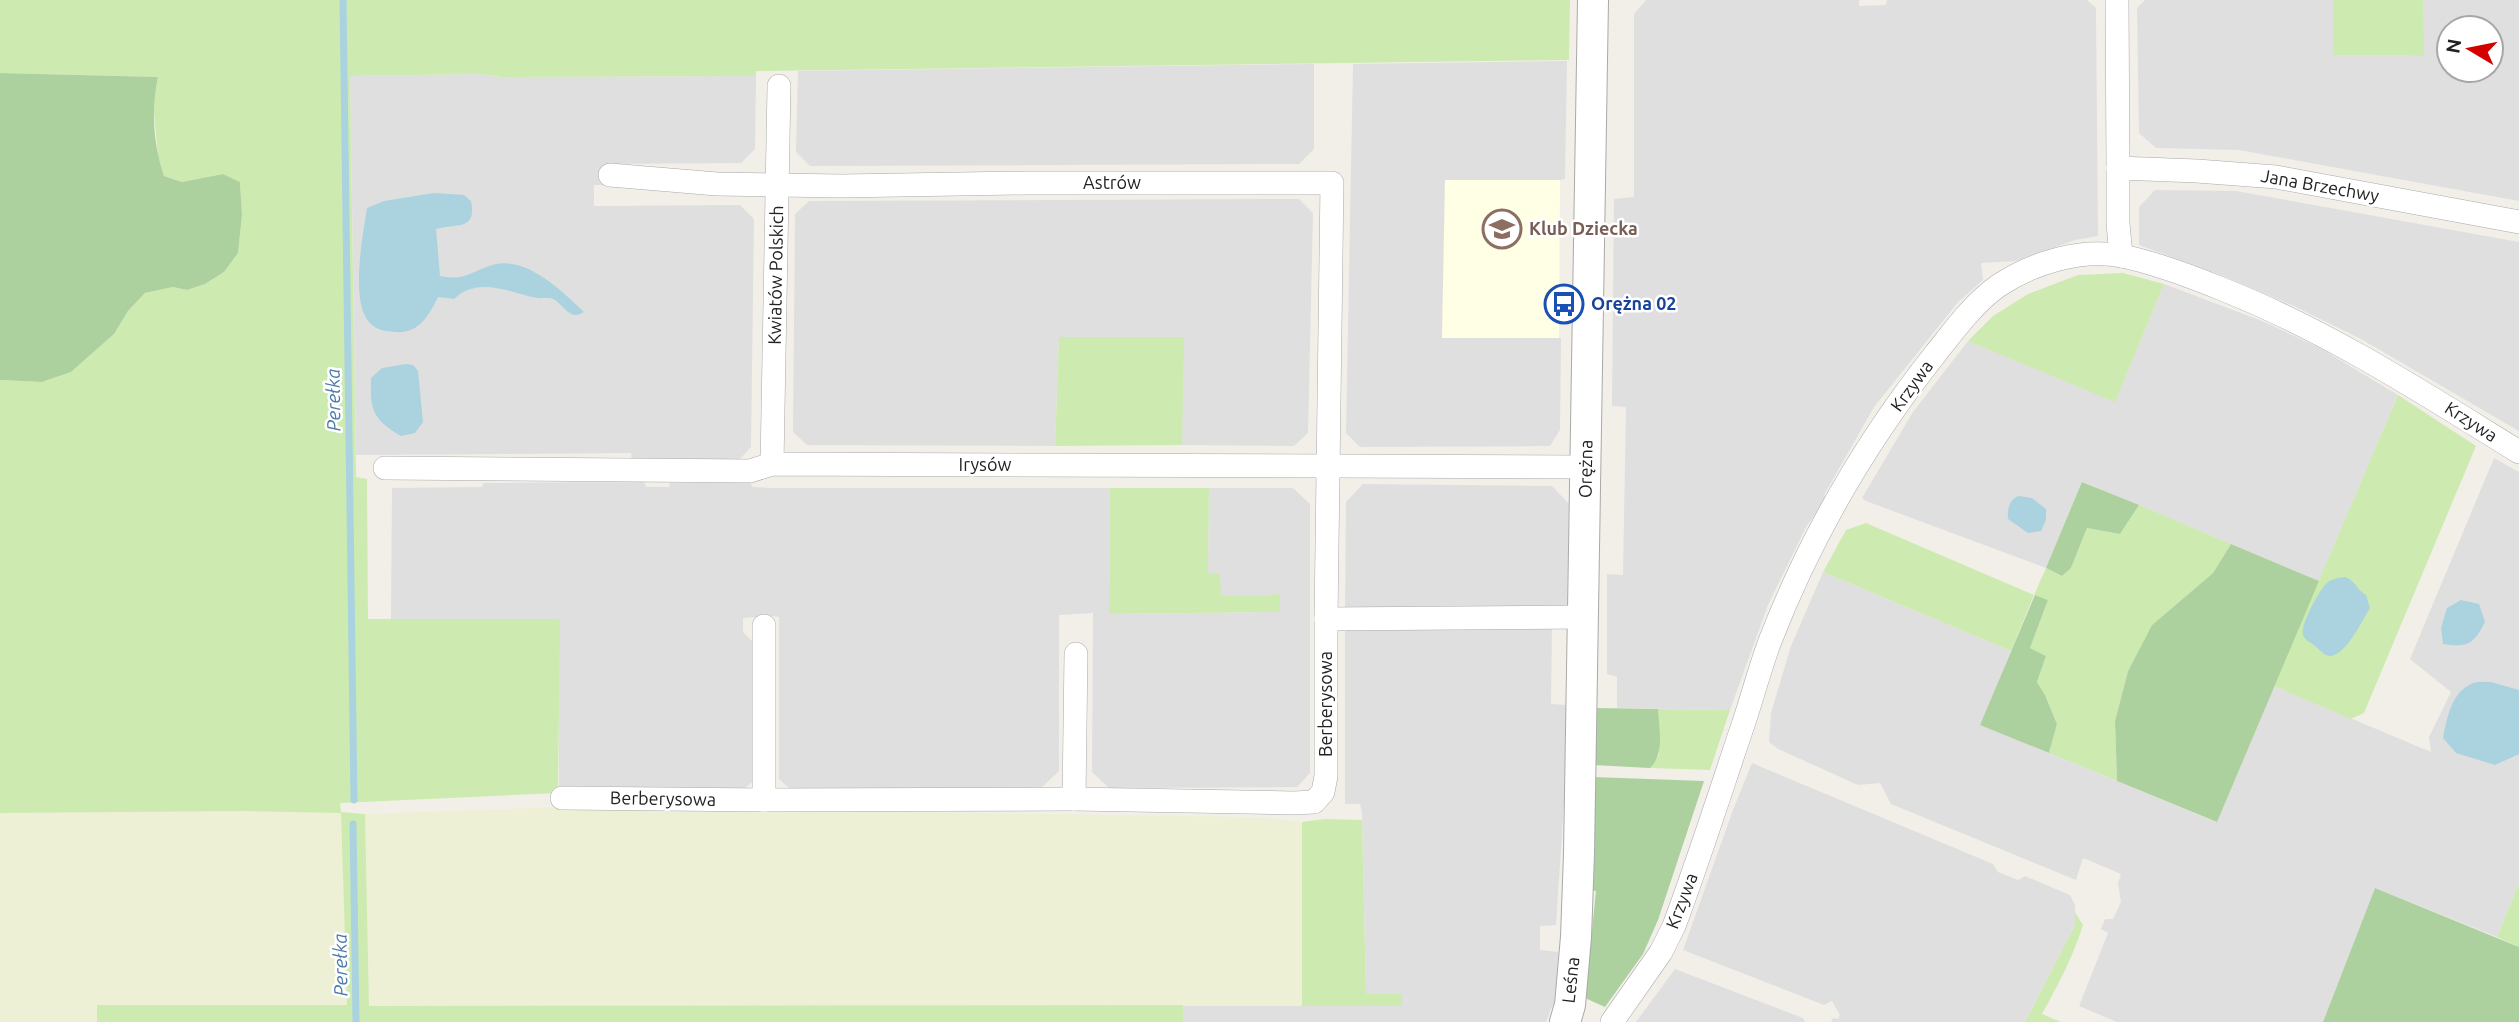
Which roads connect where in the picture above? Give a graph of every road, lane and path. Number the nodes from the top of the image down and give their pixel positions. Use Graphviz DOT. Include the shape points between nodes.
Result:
graph roads {
  1 [pos="1592,0"];
  2 [pos="2117,0"];
  3 [pos="779,86"];
  4 [pos="2118,168"];
  5 [pos="610,175"];
  6 [pos="777,185"];
  7 [pos="2519,222"];
  8 [pos="2121,256"];
  9 [pos="2519,453"];
  10 [pos="772,464"];
  11 [pos="1328,466"];
  12 [pos="1586,467"];
  13 [pos="385,468"];
  14 [pos="1583,617"];
  15 [pos="1326,619"];
  16 [pos="764,626"];
  17 [pos="1076,654"];
  18 [pos="562,798"];
  19 [pos="1074,799"];
  20 [pos="764,800"];
  21 [pos="1576,937"];
  22 [pos="1566,1022"];
  23 [pos="1612,1022"];
  1 -- 12 [label="street, Orężna"];
  2 -- 4 [label="street"];
  3 -- 6 [label="street, Kwiatów Polskich"];
  4 -- 7 [label="street, Jana Brzechwy" via="2276,177"];
  4 -- 8 [label="street"];
  5 -- 6 [label="street, Astrów"];
  6 -- 10 [label="street, Kwiatów Polskich"];
  6 -- 11 [label="street, Astrów" via="1332,183"];
  8 -- 9 [label="street, Krzywa" via="2192,277 2285,315 2445,404"];
  8 -- 23 [label="street, Krzywa" via="2063,258 1996,288 1961,321 1880,430 1809,553 1770,642 1674,926"];
  10 -- 11 [label="street, Irysów"];
  10 -- 13 [label="street, Irysów" via="750,471"];
  11 -- 12 [label="street, Irysów"];
  11 -- 15 [label="street"];
  12 -- 14 [label="street, Orężna"];
  14 -- 15 [label="street"];
  14 -- 21 [label="street, Orężna"];
  15 -- 19 [label="street, Berberysowa" via="1326,775 1324,792 1314,802"];
  16 -- 20 [label="street"];
  17 -- 19 [label="street"];
  18 -- 20 [label="street, Berberysowa"];
  19 -- 20 [label="street, Berberysowa"];
  21 -- 22 [label="street, Leśna"];
}
